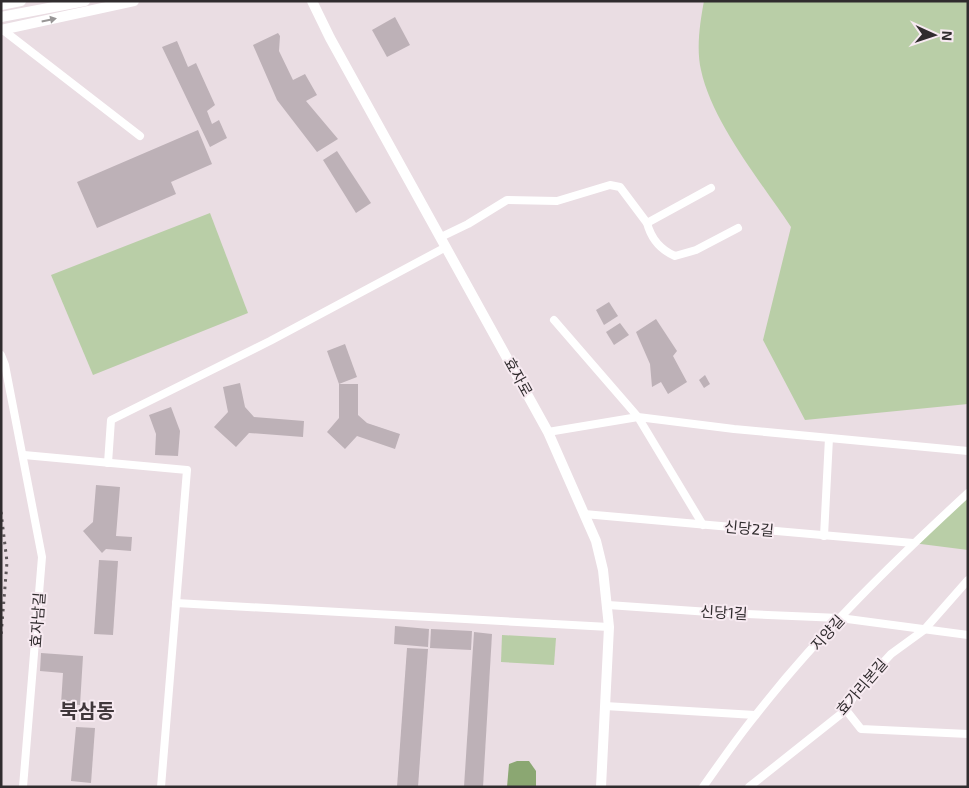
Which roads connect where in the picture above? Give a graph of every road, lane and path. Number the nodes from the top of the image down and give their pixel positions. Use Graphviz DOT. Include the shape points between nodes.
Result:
graph roads {
  1 [pos="21,1"];
  2 [pos="86,1"];
  3 [pos="134,1"];
  4 [pos="312,1"];
  5 [pos="1,4"];
  6 [pos="1,17"];
  7 [pos="2,30"];
  8 [pos="140,136"];
  9 [pos="711,188"];
  10 [pos="647,223"];
  11 [pos="738,228"];
  12 [pos="440,237"];
  13 [pos="446,247"];
  14 [pos="554,320"];
  15 [pos="1,355"];
  16 [pos="638,417"];
  17 [pos="548,432"];
  18 [pos="829,438"];
  19 [pos="968,451"];
  20 [pos="24,455"];
  21 [pos="108,463"];
  22 [pos="968,493"];
  23 [pos="584,514"];
  24 [pos="703,525"];
  25 [pos="824,536"];
  26 [pos="914,544"];
  27 [pos="968,580"];
  28 [pos="176,602"];
  29 [pos="608,605"];
  30 [pos="840,618"];
  31 [pos="608,627"];
  32 [pos="924,630"];
  33 [pos="968,634"];
  34 [pos="605,706"];
  35 [pos="846,710"];
  36 [pos="755,715"];
  37 [pos="968,734"];
  38 [pos="24,787"];
  39 [pos="161,787"];
  40 [pos="601,787"];
  41 [pos="704,787"];
  42 [pos="749,787"];
  1 -- 5 [label="street"];
  2 -- 6 [label="street"];
  7 -- 3 [label="street, one-way"];
  4 -- 12 [label="street, 효자로"];
  7 -- 8 [label="street"];
  9 -- 10 [label="street"];
  10 -- 11 [label="street" via="663,250 675,256 696,250"];
  10 -- 12 [label="street" via="620,187 610,185 558,201 507,200"];
  12 -- 13 [label="street, 효자로"];
  13 -- 17 [label="street, 효자로"];
  13 -- 21 [label="street" via="270,341 112,420"];
  14 -- 16 [label="street"];
  15 -- 20 [label="street, 효자남길"];
  16 -- 17 [label="street"];
  16 -- 18 [label="street"];
  16 -- 24 [label="street"];
  17 -- 23 [label="street, 효자로"];
  18 -- 19 [label="street"];
  18 -- 25 [label="street"];
  20 -- 21 [label="street"];
  20 -- 38 [label="street, 효자남길" via="42,557"];
  21 -- 28 [label="street" via="187,470"];
  22 -- 26 [label="street, 지양길"];
  23 -- 24 [label="street, 신당2길"];
  23 -- 29 [label="street, 효자로" via="596,541"];
  24 -- 25 [label="street, 신당2길"];
  25 -- 26 [label="street, 신당2길"];
  26 -- 30 [label="street, 지양길"];
  27 -- 32 [label="street, 효가리본길"];
  28 -- 31 [label="street"];
  28 -- 39 [label="street"];
  29 -- 30 [label="street, 신당1길"];
  29 -- 31 [label="street, 효자로"];
  30 -- 32 [label="street, 신당1길"];
  30 -- 36 [label="street, 지양길"];
  31 -- 34 [label="street, 효자로"];
  32 -- 33 [label="street, 신당1길"];
  32 -- 35 [label="street, 효가리본길" via="891,654 856,692"];
  34 -- 36 [label="street"];
  34 -- 40 [label="street, 효자로"];
  35 -- 37 [label="street" via="860,729"];
  35 -- 42 [label="street, 효가리본길"];
  36 -- 41 [label="street, 지양길"];
}
